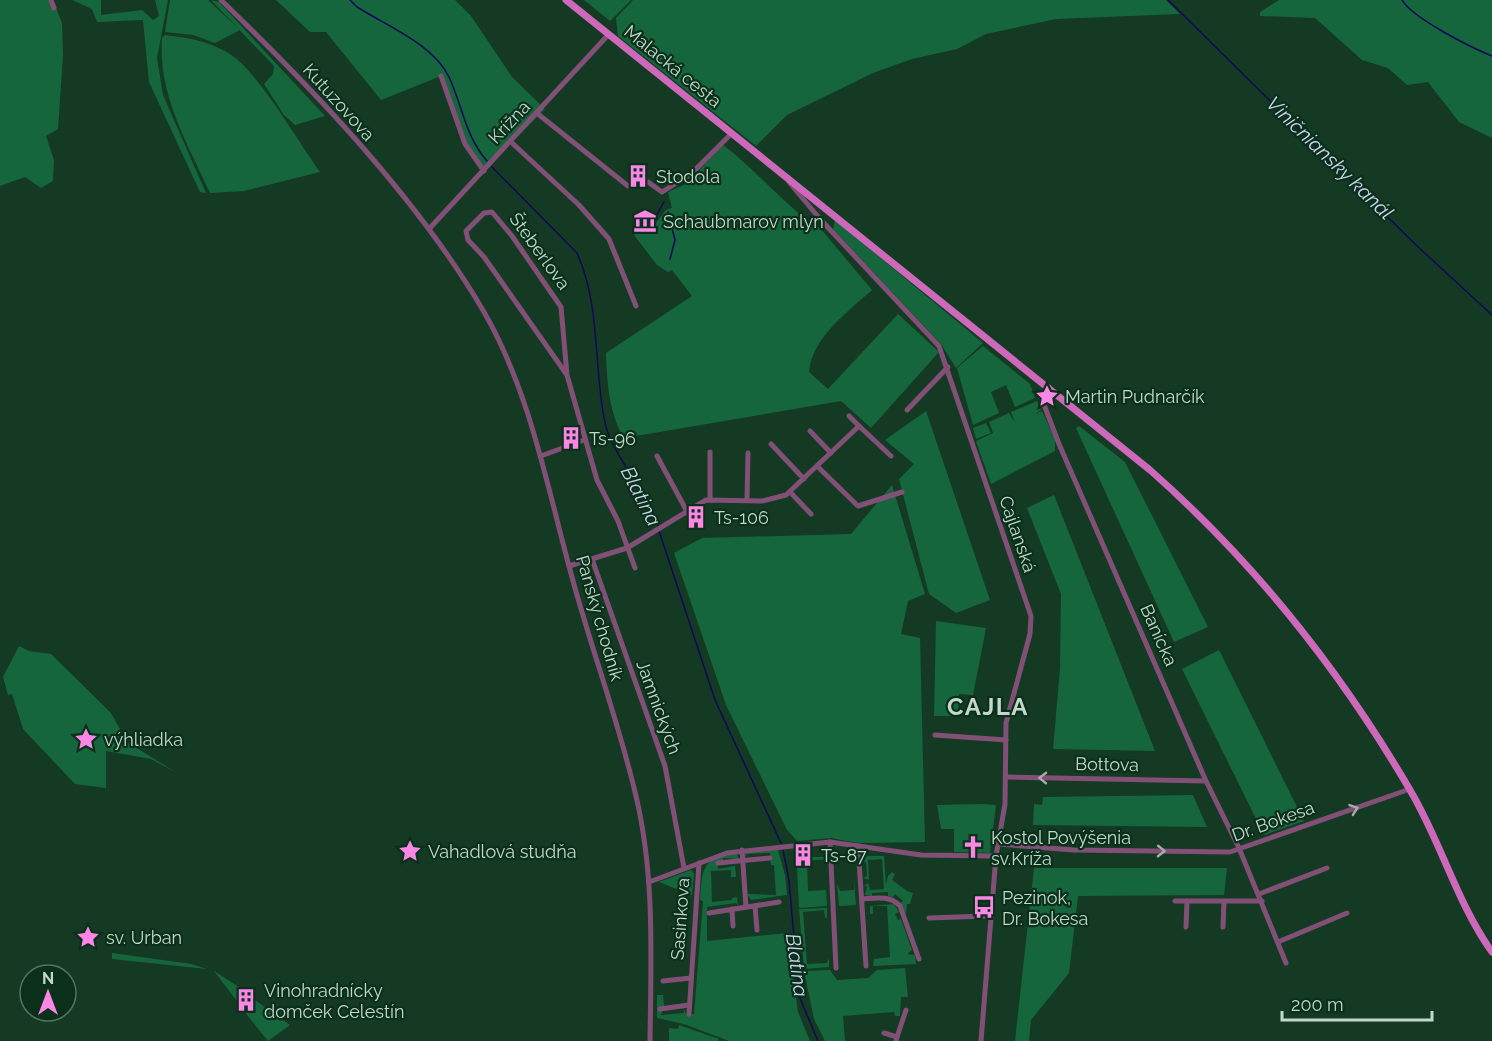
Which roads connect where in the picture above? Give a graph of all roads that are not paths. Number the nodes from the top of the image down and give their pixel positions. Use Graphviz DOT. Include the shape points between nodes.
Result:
graph roads {
  1 [pos="51,0"];
  2 [pos="221,0"];
  3 [pos="566,0"];
  4 [pos="54,8"];
  5 [pos="609,34"];
  6 [pos="441,76"];
  7 [pos="538,114"];
  8 [pos="732,133"];
  9 [pos="511,142"];
  10 [pos="485,171"];
  11 [pos="785,177"];
  12 [pos="648,182"];
  13 [pos="628,186"];
  14 [pos="827,210"];
  15 [pos="820,219"];
  16 [pos="429,229"];
  17 [pos="636,306"];
  18 [pos="565,355"];
  19 [pos="553,356"];
  20 [pos="948,367"];
  21 [pos="567,375"];
  22 [pos="1048,387"];
  23 [pos="907,410"];
  24 [pos="849,416"];
  25 [pos="859,426"];
  26 [pos="810,430"];
  27 [pos="584,440"];
  28 [pos="771,444"];
  29 [pos="710,452"];
  30 [pos="748,453"];
  31 [pos="831,453"];
  32 [pos="540,456"];
  33 [pos="657,456"];
  34 [pos="891,456"];
  35 [pos="817,466"];
  36 [pos="804,479"];
  37 [pos="790,492"];
  38 [pos="902,492"];
  39 [pos="710,500"];
  40 [pos="747,500"];
  41 [pos="689,514"];
  42 [pos="812,514"];
  43 [pos="627,548"];
  44 [pos="592,559"];
  45 [pos="569,566"];
  46 [pos="635,568"];
  47 [pos="935,735"];
  48 [pos="1006,740"];
  49 [pos="1006,777"];
  50 [pos="1206,781"];
  51 [pos="1410,789"];
  52 [pos="830,842"];
  53 [pos="998,844"];
  54 [pos="858,846"];
  55 [pos="1239,848"];
  56 [pos="742,850"];
  57 [pos="996,856"];
  58 [pos="770,858"];
  59 [pos="742,860"];
  60 [pos="699,863"];
  61 [pos="718,863"];
  62 [pos="684,868"];
  63 [pos="1327,868"];
  64 [pos="649,882"];
  65 [pos="1259,894"];
  66 [pos="862,899"];
  67 [pos="1174,901"];
  68 [pos="1188,901"];
  69 [pos="1224,901"];
  70 [pos="1262,901"];
  71 [pos="779,902"];
  72 [pos="755,906"];
  73 [pos="746,907"];
  74 [pos="732,909"];
  75 [pos="709,913"];
  76 [pos="1347,913"];
  77 [pos="986,916"];
  78 [pos="929,918"];
  79 [pos="734,926"];
  80 [pos="1186,927"];
  81 [pos="1223,927"];
  82 [pos="757,930"];
  83 [pos="1278,942"];
  84 [pos="1485,942"];
  85 [pos="1492,947"];
  86 [pos="1492,952"];
  87 [pos="919,959"];
  88 [pos="1287,963"];
  89 [pos="866,966"];
  90 [pos="836,968"];
  91 [pos="691,978"];
  92 [pos="663,981"];
  93 [pos="689,1005"];
  94 [pos="660,1009"];
  95 [pos="906,1010"];
  96 [pos="688,1014"];
  97 [pos="884,1033"];
  98 [pos="897,1039"];
  99 [pos="650,1041"];
  100 [pos="981,1041"];
  1 -- 4 [label="street"];
  2 -- 16 [label="street, Kutuzovova" via="336,121"];
  3 -- 5 [label="main road, Malacká cesta"];
  5 -- 7 [label="street, Krížna"];
  5 -- 8 [label="main road, Malacká cesta"];
  6 -- 10 [label="street" via="465,144"];
  7 -- 9 [label="street, Krížna"];
  7 -- 13 [label="street"];
  8 -- 11 [label="main road"];
  8 -- 12 [label="street" via="691,174 664,190 658,191"];
  9 -- 10 [label="street, Krížna"];
  9 -- 17 [label="street" via="609,239"];
  10 -- 16 [label="street, Krížna"];
  11 -- 14 [label="main road"];
  11 -- 15 [label="street, Cajlanská"];
  14 -- 15 [label="street"];
  14 -- 22 [label="main road"];
  15 -- 20 [label="street, Cajlanská" via="939,346"];
  16 -- 32 [label="street, Panský chodník" via="496,334"];
  18 -- 19 [label="street"];
  18 -- 19 [label="street, Šteberlova" via="564,316 558,301 492,212 484,213 466,231 468,240"];
  18 -- 21 [label="street, Šteberlova"];
  19 -- 21 [label="street, Šteberlova"];
  20 -- 23 [label="street"];
  20 -- 48 [label="street, Cajlanská" via="1031,615"];
  21 -- 27 [label="street, Šteberlova"];
  22 -- 50 [label="street, Banícka" via="1041,397"];
  22 -- 51 [label="main road" via="1163,481 1245,562 1346,688"];
  24 -- 25 [label="street"];
  25 -- 31 [label="street"];
  25 -- 34 [label="street"];
  26 -- 31 [label="street"];
  27 -- 32 [label="street"];
  27 -- 43 [label="street, Šteberlova"];
  28 -- 36 [label="street"];
  29 -- 39 [label="street"];
  30 -- 40 [label="street"];
  31 -- 35 [label="street"];
  32 -- 45 [label="street, Panský chodník"];
  33 -- 41 [label="street"];
  35 -- 36 [label="street"];
  35 -- 38 [label="street" via="858,506"];
  36 -- 37 [label="street"];
  37 -- 40 [label="street" via="770,500"];
  37 -- 42 [label="street"];
  39 -- 40 [label="street"];
  39 -- 41 [label="street"];
  41 -- 43 [label="street"];
  43 -- 44 [label="street"];
  43 -- 46 [label="street, Šteberlova"];
  44 -- 45 [label="street"];
  44 -- 62 [label="street, Jamnických" via="665,766"];
  45 -- 64 [label="street, Panský chodník" via="637,798"];
  47 -- 48 [label="street"];
  48 -- 49 [label="street, Cajlanská"];
  50 -- 49 [label="street, Bottova, one-way"];
  49 -- 53 [label="street, Cajlanská"];
  50 -- 55 [label="street, Banícka"];
  55 -- 51 [label="street, Dr. Bokesa, one-way"];
  51 -- 84 [label="main road"];
  52 -- 54 [label="street"];
  52 -- 56 [label="street"];
  52 -- 90 [label="street"];
  53 -- 55 [label="street, Dr. Bokesa, one-way" via="1074,850 1230,852"];
  53 -- 57 [label="street, Cajlanská"];
  54 -- 57 [label="street" via="912,854"];
  54 -- 66 [label="street"];
  55 -- 65 [label="street, Banícka"];
  56 -- 59 [label="street"];
  56 -- 60 [label="street"];
  57 -- 100 [label="street, Cajlanská"];
  58 -- 59 [label="street"];
  59 -- 61 [label="street"];
  59 -- 73 [label="street"];
  60 -- 62 [label="street"];
  60 -- 91 [label="street, Sasinkova"];
  62 -- 64 [label="street"];
  63 -- 65 [label="street"];
  64 -- 99 [label="street, Panský chodník"];
  65 -- 70 [label="street, Banícka"];
  66 -- 87 [label="street" via="896,901"];
  66 -- 89 [label="street"];
  67 -- 68 [label="street"];
  68 -- 69 [label="street"];
  68 -- 80 [label="street"];
  69 -- 70 [label="street"];
  69 -- 81 [label="street"];
  70 -- 83 [label="street, Banícka"];
  71 -- 72 [label="street"];
  72 -- 73 [label="street"];
  72 -- 82 [label="street"];
  73 -- 74 [label="street"];
  74 -- 75 [label="street"];
  74 -- 79 [label="street"];
  76 -- 83 [label="street"];
  77 -- 78 [label="street"];
  83 -- 88 [label="street, Banícka"];
  84 -- 85 [label="main road"];
  84 -- 86 [label="main road"];
  91 -- 92 [label="street, Sasinkova"];
  91 -- 93 [label="street, Sasinkova"];
  93 -- 94 [label="street"];
  93 -- 96 [label="street, Sasinkova"];
  95 -- 98 [label="street"];
  97 -- 98 [label="street"];
}
